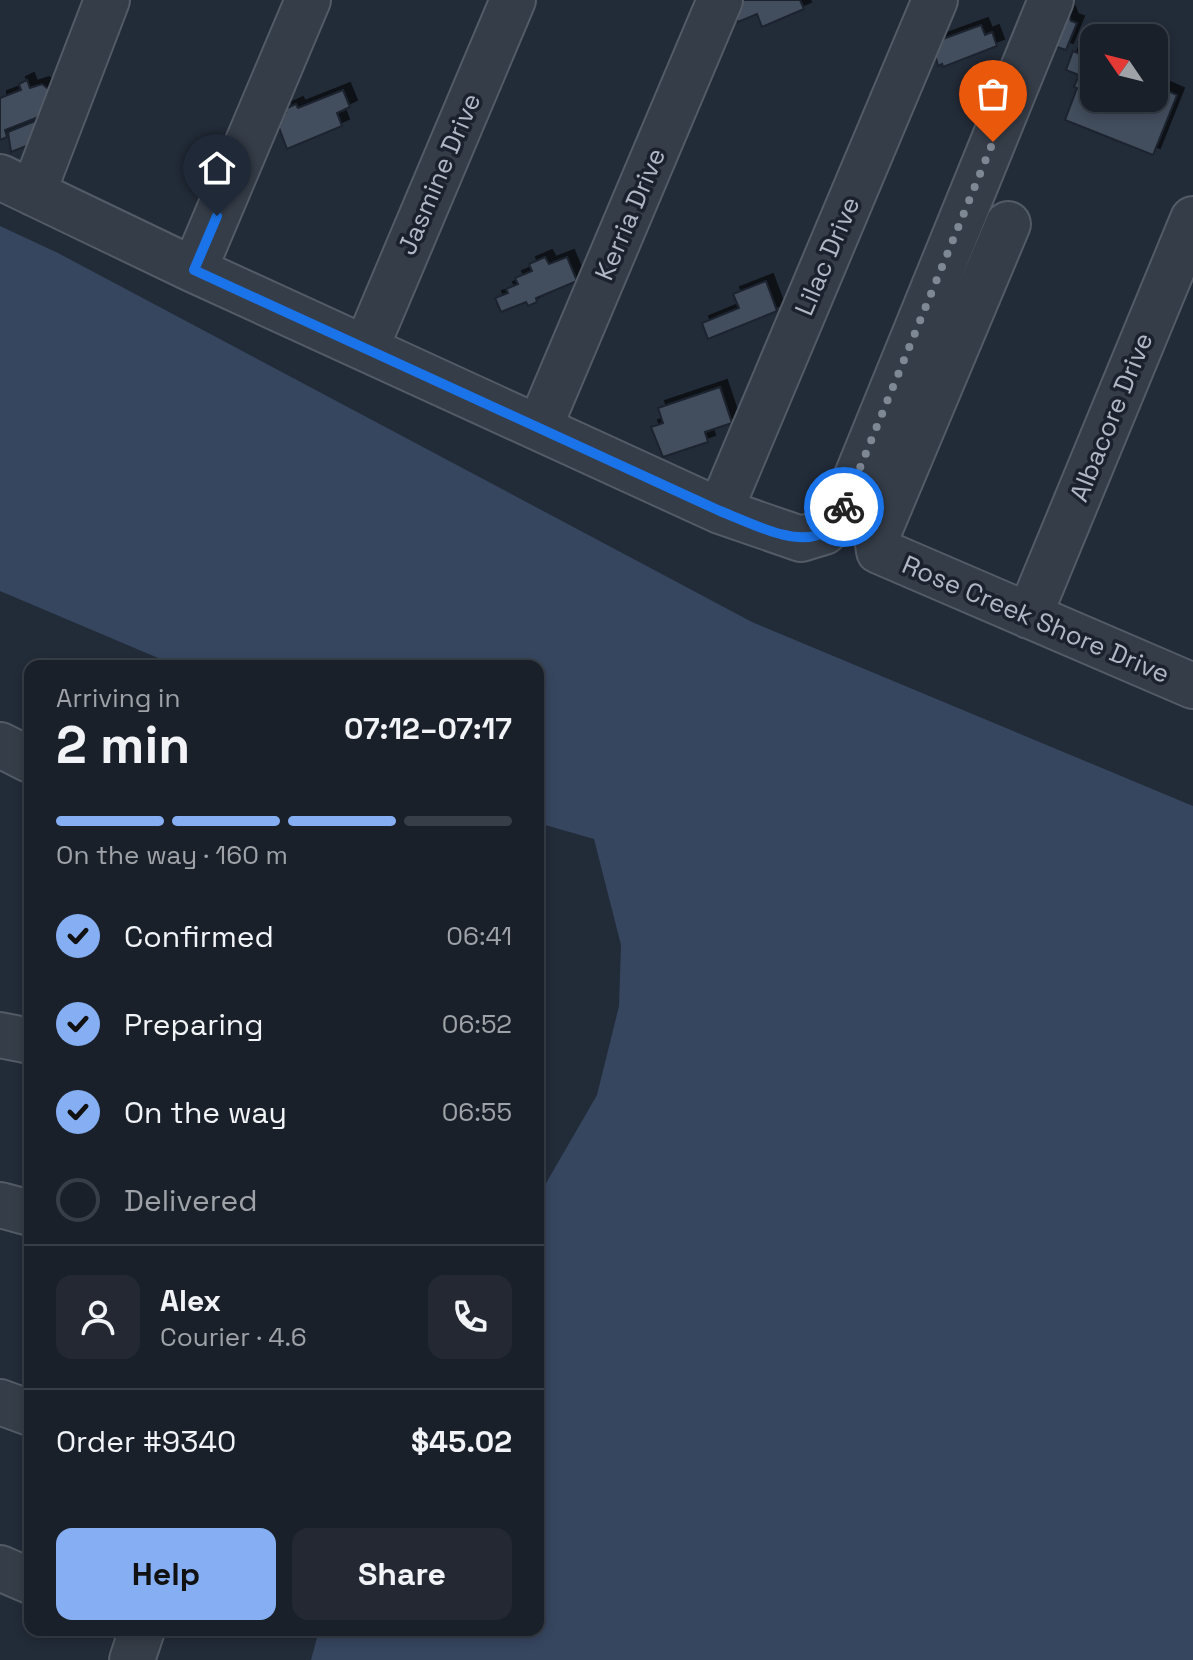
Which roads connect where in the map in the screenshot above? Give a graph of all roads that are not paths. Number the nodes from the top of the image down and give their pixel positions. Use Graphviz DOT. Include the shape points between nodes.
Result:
graph roads {
  1 [pos="107,0"];
  2 [pos="308,0"];
  3 [pos="513,0"];
  4 [pos="720,0"];
  5 [pos="935,0"];
  6 [pos="1051,0"];
  7 [pos="16,185"];
  8 [pos="1193,219"];
  9 [pos="1008,224"];
  10 [pos="194,270"];
  11 [pos="366,348"];
  12 [pos="539,428"];
  13 [pos="720,511"];
  14 [pos="1029,616"];
  15 [pos="1192,682"];
  16 [pos="0,745"];
  17 [pos="24,757"];
  18 [pos="0,1035"];
  19 [pos="24,1039"];
  20 [pos="0,1205"];
  21 [pos="24,1211"];
  22 [pos="0,1402"];
  23 [pos="24,1411"];
  24 [pos="0,1568"];
  25 [pos="24,1578"];
  26 [pos="140,1636"];
  27 [pos="132,1660"];
  1 -- 7 [label="street"];
  2 -- 10 [label="street"];
  3 -- 11 [label="street, Jasmine Drive"];
  4 -- 12 [label="street, Kerria Drive"];
  5 -- 13 [label="street, Lilac Drive"];
  6 -- 13 [label="street" via="843,510 824,532 801,539"];
  7 -- 10 [label="street"];
  8 -- 14 [label="street, Albacore Drive"];
  9 -- 14 [label="street, Rose Creek Shore Drive" via="877,536 879,551"];
  10 -- 11 [label="street"];
  11 -- 12 [label="street"];
  12 -- 13 [label="street"];
  14 -- 15 [label="street, Rose Creek Shore Drive"];
  16 -- 17 [label="street"];
  18 -- 19 [label="street"];
  20 -- 21 [label="street"];
  22 -- 23 [label="street"];
  24 -- 25 [label="street"];
  26 -- 27 [label="street"];
}
